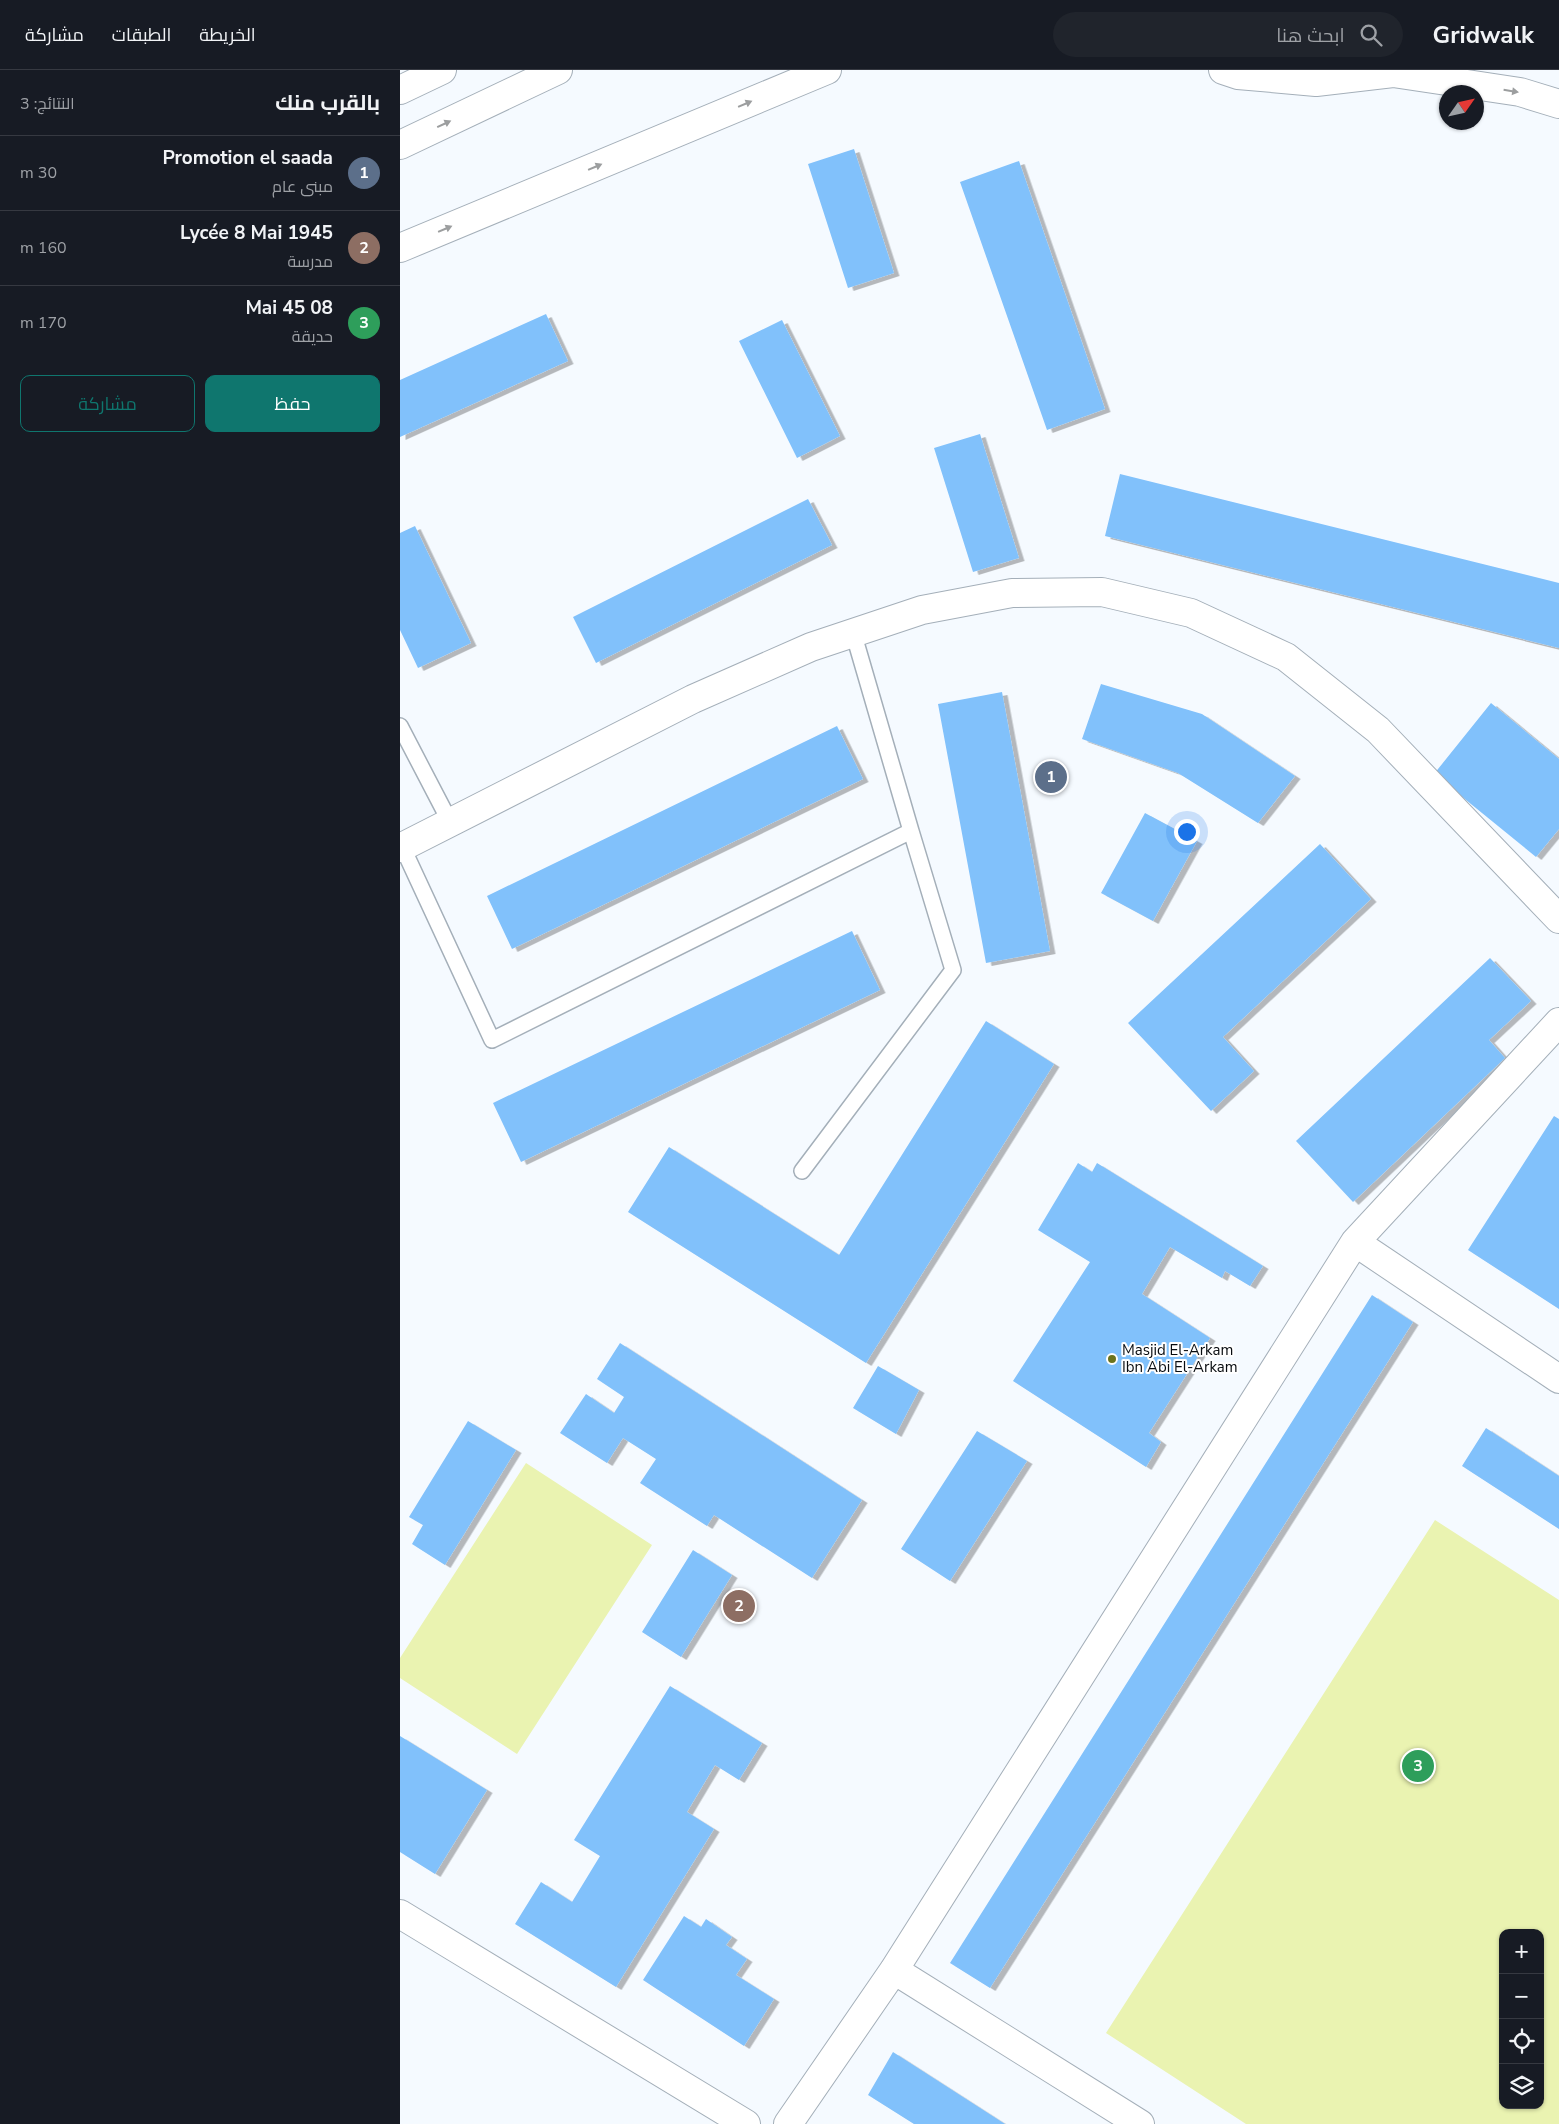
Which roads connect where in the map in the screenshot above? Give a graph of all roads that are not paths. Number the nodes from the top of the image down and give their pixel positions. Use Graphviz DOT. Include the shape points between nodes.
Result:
graph roads {
  1 [pos="442,70"];
  2 [pos="558,70"];
  3 [pos="827,70"];
  4 [pos="1223,70"];
  5 [pos="1397,71"];
  6 [pos="400,90"];
  7 [pos="1559,104"];
  8 [pos="400,145"];
  9 [pos="400,248"];
  10 [pos="853,632"];
  11 [pos="400,726"];
  12 [pos="450,822"];
  13 [pos="911,831"];
  14 [pos="401,847"];
  15 [pos="1559,919"];
  16 [pos="1559,1022"];
  17 [pos="802,1171"];
  18 [pos="1355,1242"];
  19 [pos="1559,1380"];
  20 [pos="400,1914"];
  21 [pos="894,1970"];
  22 [pos="746,2124"];
  23 [pos="788,2124"];
  24 [pos="1140,2124"];
  1 -- 6 [label="main road"];
  8 -- 2 [label="main road, one-way"];
  9 -- 3 [label="main road, one-way"];
  4 -- 5 [label="main road" via="1238,75 1316,82"];
  5 -- 7 [label="main road, one-way" via="1520,92"];
  10 -- 12 [label="main road" via="811,646 693,698"];
  10 -- 13 [label="lane"];
  10 -- 15 [label="main road" via="922,610 1012,593 1102,592 1191,613 1286,657 1378,730"];
  11 -- 12 [label="lane"];
  12 -- 14 [label="main road"];
  13 -- 14 [label="lane" via="492,1040"];
  13 -- 17 [label="lane" via="953,970"];
  16 -- 18 [label="main road"];
  18 -- 19 [label="main road"];
  18 -- 21 [label="main road"];
  20 -- 22 [label="main road"];
  21 -- 23 [label="main road"];
  21 -- 24 [label="main road"];
}
